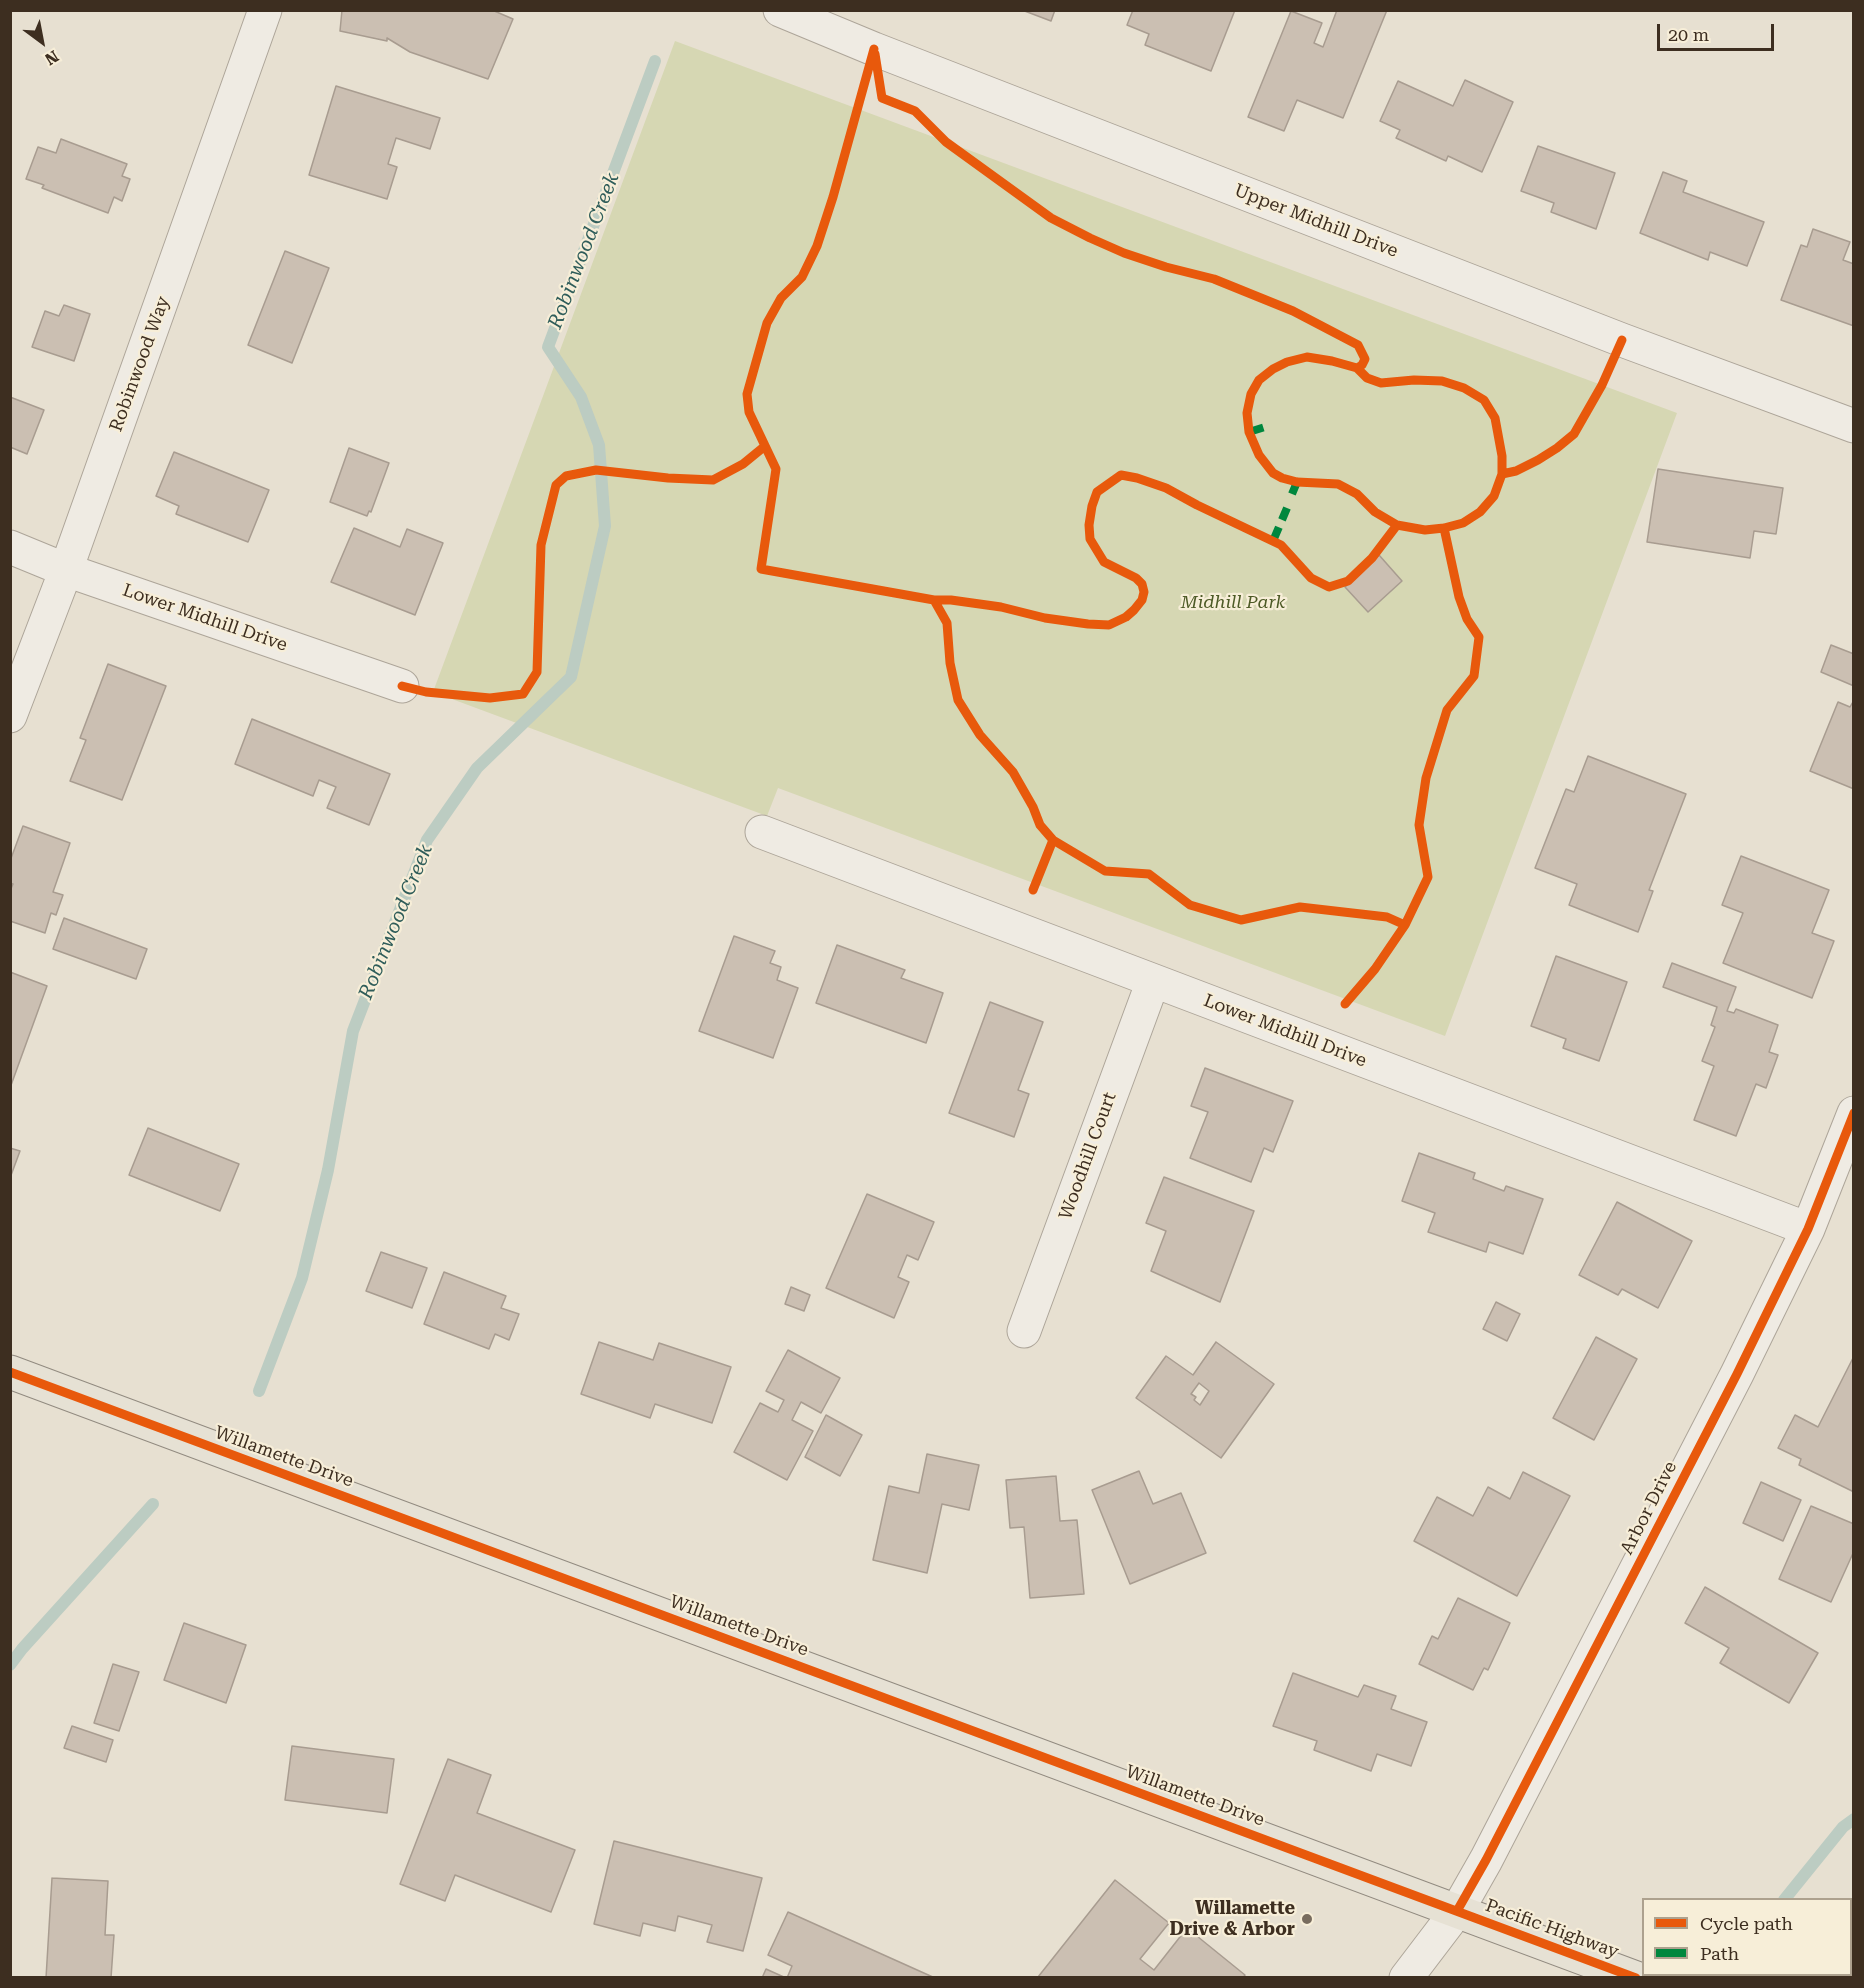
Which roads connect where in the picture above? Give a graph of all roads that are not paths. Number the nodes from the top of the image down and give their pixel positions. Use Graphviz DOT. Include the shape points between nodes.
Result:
graph roads {
  1 [pos="265,10"];
  2 [pos="780,10"];
  3 [pos="1854,426"];
  4 [pos="10,547"];
  5 [pos="66,570"];
  6 [pos="402,686"];
  7 [pos="10,716"];
  8 [pos="762,832"];
  9 [pos="1153,981"];
  10 [pos="1854,1113"];
  11 [pos="1808,1229"];
  12 [pos="1024,1330"];
  13 [pos="10,1372"];
  14 [pos="1457,1911"];
  15 [pos="1406,1977"];
  16 [pos="1636,1977"];
  1 -- 5 [label="street, Robinwood Way"];
  2 -- 3 [label="street, Upper Midhill Drive" via="1611,336"];
  4 -- 5 [label="street, Lower Midhill Drive"];
  5 -- 6 [label="street, Lower Midhill Drive"];
  5 -- 7 [label="street, Robinwood Way"];
  8 -- 9 [label="street, Lower Midhill Drive"];
  9 -- 11 [label="street, Lower Midhill Drive"];
  9 -- 12 [label="street, Woodhill Court"];
  10 -- 11 [label="street, Arbor Drive"];
  11 -- 14 [label="street, Arbor Drive" via="1732,1384"];
  13 -- 14 [label="main road, Willamette Drive"];
  14 -- 15 [label="street, Arbor Drive"];
  14 -- 16 [label="main road, Pacific Highway"];
}
